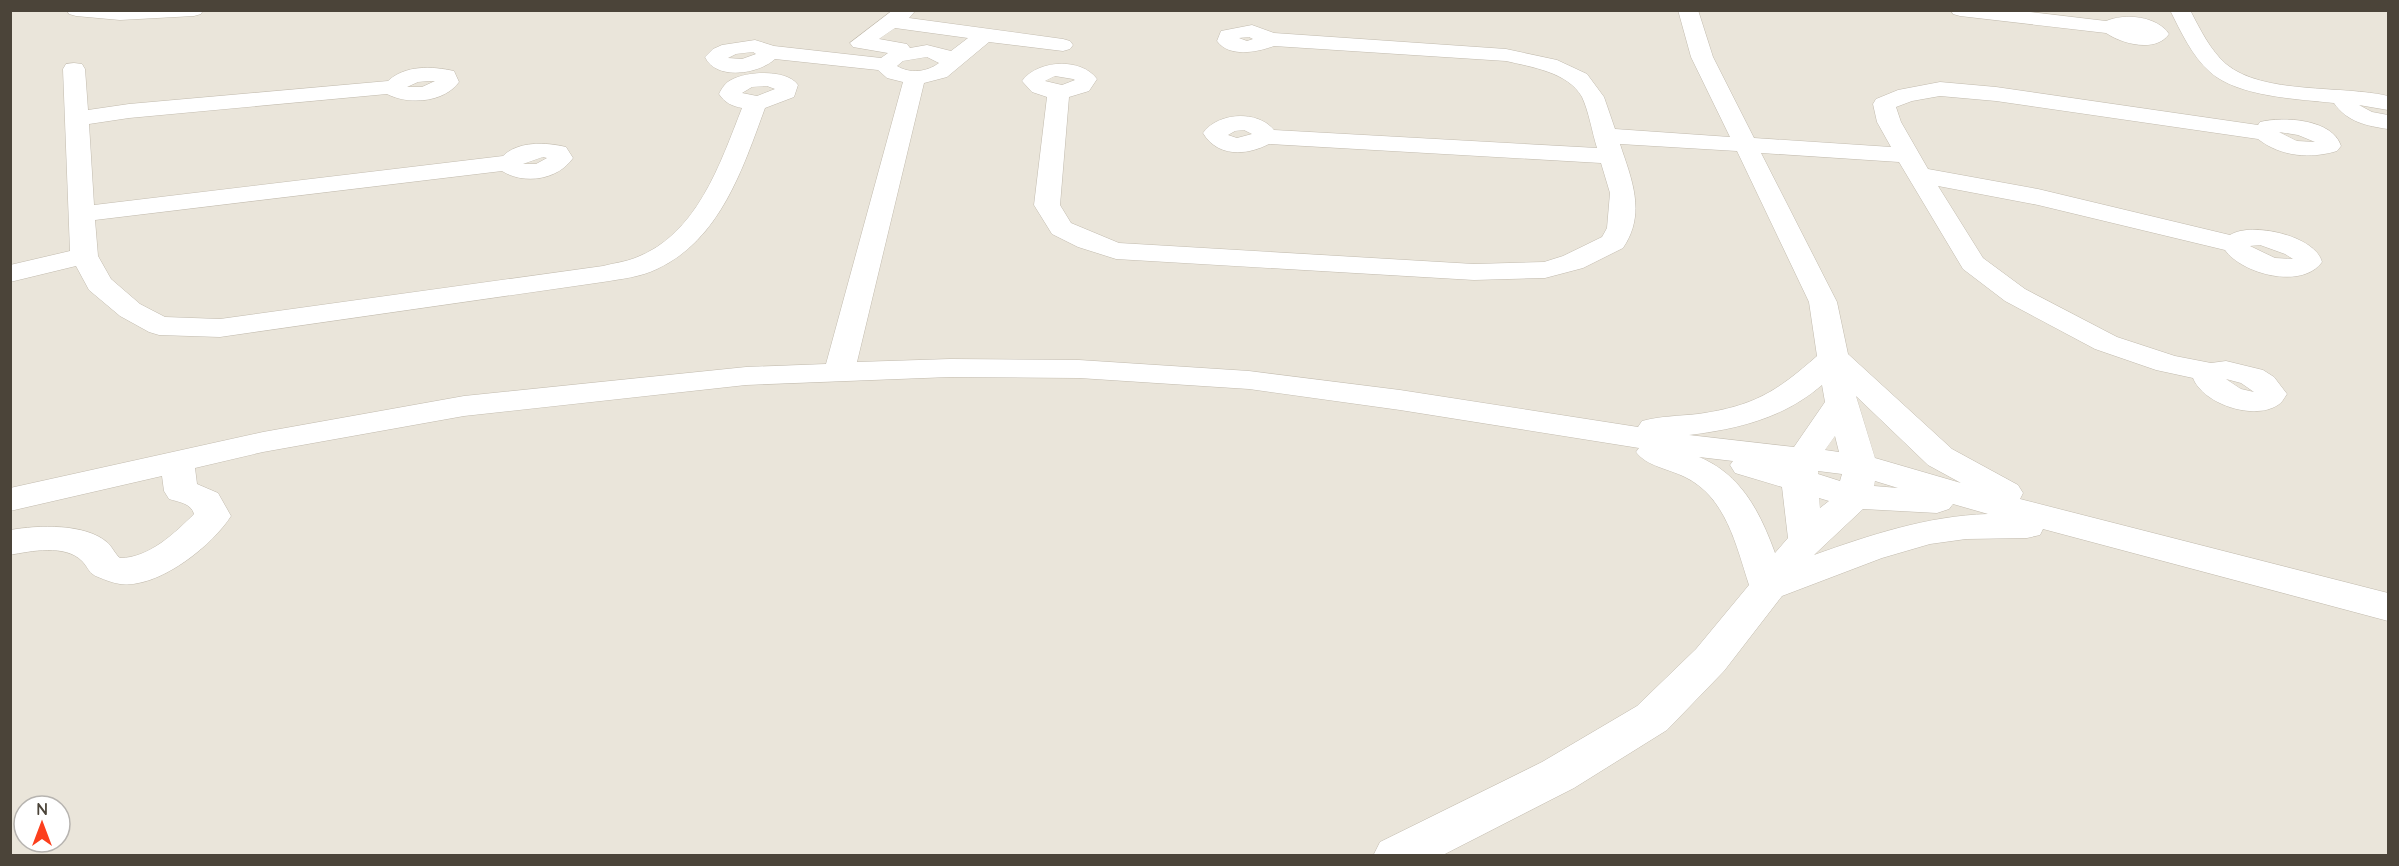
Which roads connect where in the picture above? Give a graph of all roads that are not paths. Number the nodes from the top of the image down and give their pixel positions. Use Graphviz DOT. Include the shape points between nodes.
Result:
graph roads {
  1 [pos="76,10"];
  2 [pos="194,10"];
  3 [pos="1688,10"];
  4 [pos="1960,10"];
  5 [pos="2180,10"];
  6 [pos="899,16"];
  7 [pos="2112,28"];
  8 [pos="985,35"];
  9 [pos="1267,39"];
  10 [pos="1063,45"];
  11 [pos="768,52"];
  12 [pos="896,61"];
  13 [pos="74,69"];
  14 [pos="394,87"];
  15 [pos="1059,91"];
  16 [pos="2353,99"];
  17 [pos="756,102"];
  18 [pos="2388,103"];
  19 [pos="77,119"];
  20 [pos="2388,122"];
  21 [pos="2265,132"];
  22 [pos="1264,137"];
  23 [pos="1746,145"];
  24 [pos="1609,146"];
  25 [pos="510,163"];
  26 [pos="1913,165"];
  27 [pos="82,214"];
  28 [pos="2235,244"];
  29 [pos="84,256"];
  30 [pos="10,274"];
  31 [pos="1834,358"];
  32 [pos="839,372"];
  33 [pos="2212,373"];
  34 [pos="1841,402"];
  35 [pos="1598,431"];
  36 [pos="177,462"];
  37 [pos="1801,469"];
  38 [pos="1858,481"];
  39 [pos="10,500"];
  40 [pos="2062,522"];
  41 [pos="1806,540"];
  42 [pos="10,543"];
  43 [pos="1768,587"];
  44 [pos="2388,607"];
  45 [pos="1396,855"];
  1 -- 2 [label="street" via="93,14"];
  3 -- 23 [label="street" via="1702,57"];
  4 -- 7 [label="street"];
  5 -- 16 [label="street" via="2204,52 2226,74 2248,84"];
  6 -- 8 [label="street"];
  6 -- 12 [label="street" via="860,43"];
  8 -- 10 [label="street"];
  8 -- 12 [label="street" via="953,56 944,70"];
  9 -- 24 [label="street" via="1506,55 1549,65 1579,79 1593,97"];
  11 -- 12 [label="street"];
  12 -- 32 [label="street"];
  13 -- 19 [label="street"];
  14 -- 19 [label="street"];
  15 -- 24 [label="street" via="1047,205 1061,228 1116,251 1474,272 1545,270 1573,262 1613,242 1620,228 1623,193"];
  16 -- 18 [label="street"];
  16 -- 20 [label="street" via="2344,103 2351,111"];
  17 -- 29 [label="street" via="728,175 683,241 647,263 603,274 220,328 159,326 130,310 99,284"];
  19 -- 27 [label="street"];
  21 -- 26 [label="street" via="1940,89 1906,95 1884,104 1889,122"];
  22 -- 24 [label="street"];
  23 -- 24 [label="street"];
  23 -- 26 [label="street"];
  23 -- 31 [label="street" via="1823,302"];
  25 -- 27 [label="street"];
  26 -- 28 [label="street"];
  26 -- 33 [label="street" via="1973,263 2015,295 2106,343"];
  27 -- 29 [label="street"];
  29 -- 30 [label="street"];
  31 -- 34 [label="street"];
  31 -- 35 [label="street" via="1773,405 1719,420"];
  31 -- 40 [label="street" via="1940,457"];
  32 -- 35 [label="street" via="1079,369 1249,380 1400,399"];
  32 -- 36 [label="street" via="746,376 464,406 263,442"];
  34 -- 37 [label="street"];
  34 -- 38 [label="street"];
  35 -- 37 [label="street"];
  35 -- 43 [label="street" via="1708,476 1728,493 1747,526"];
  36 -- 39 [label="street"];
  36 -- 42 [label="street" via="181,491 201,496 213,516 165,557 136,571 120,572 105,566 93,550 65,540 31,538"];
  37 -- 38 [label="street"];
  37 -- 41 [label="street"];
  38 -- 40 [label="street" via="1990,503"];
  38 -- 41 [label="street"];
  40 -- 43 [label="street" via="1979,525 1930,532"];
  40 -- 44 [label="street"];
  41 -- 43 [label="street"];
  43 -- 45 [label="street" via="1710,660 1652,718 1558,775"];
}
